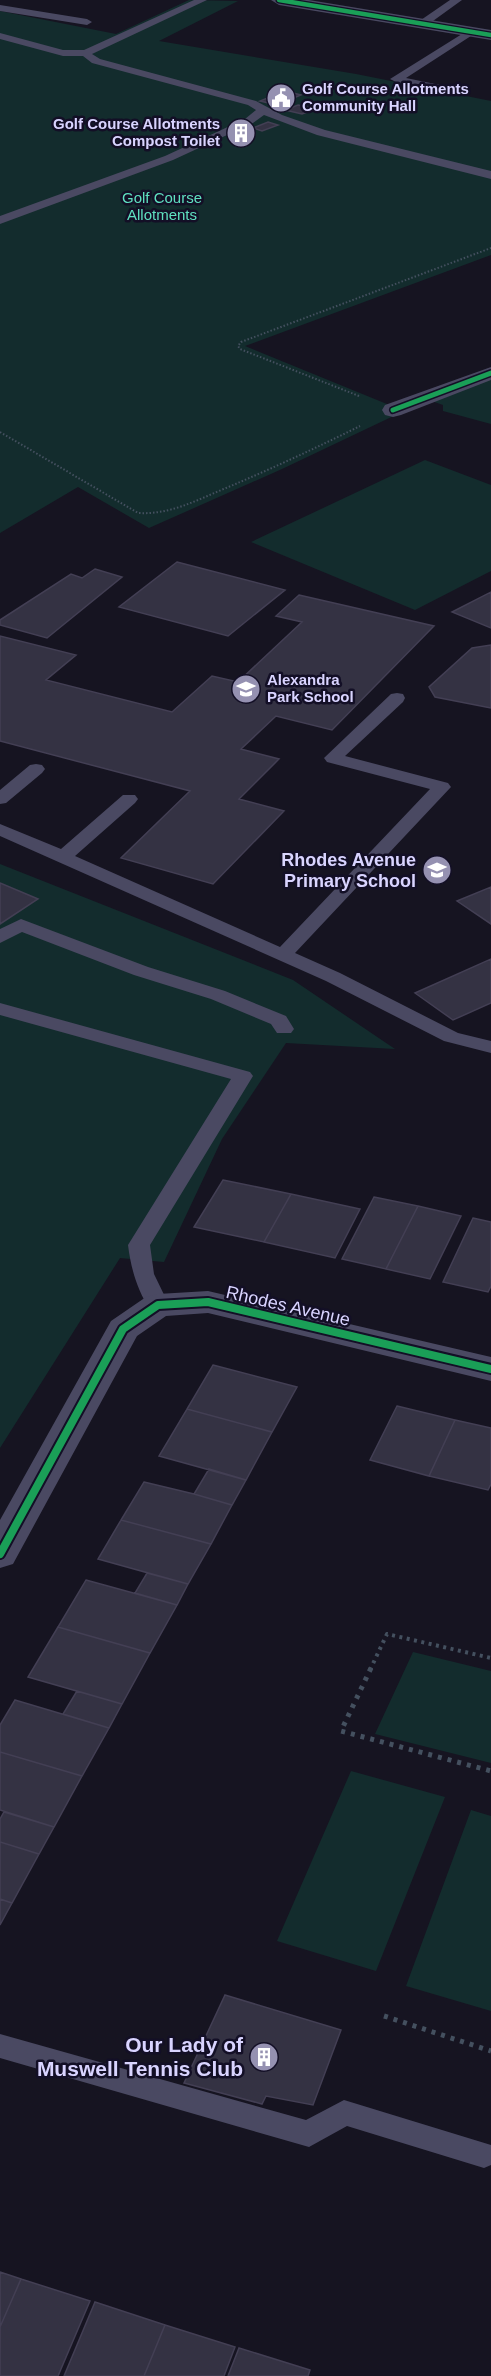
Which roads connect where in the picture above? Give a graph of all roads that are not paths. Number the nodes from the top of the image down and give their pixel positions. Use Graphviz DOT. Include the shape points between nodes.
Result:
graph roads {
  1 [pos="202,0"];
  2 [pos="279,0"];
  3 [pos="457,0"];
  4 [pos="0,8"];
  5 [pos="87,22"];
  6 [pos="422,24"];
  7 [pos="470,32"];
  8 [pos="491,35"];
  9 [pos="0,36"];
  10 [pos="63,53"];
  11 [pos="86,53"];
  12 [pos="96,62"];
  13 [pos="446,88"];
  14 [pos="262,111"];
  15 [pos="491,175"];
  16 [pos="0,220"];
  17 [pos="491,373"];
  18 [pos="393,410"];
  19 [pos="397,698"];
  20 [pos="36,769"];
  21 [pos="0,799"];
  22 [pos="129,800"];
  23 [pos="0,829"];
  24 [pos="63,857"];
  25 [pos="0,937"];
  26 [pos="282,956"];
  27 [pos="0,1009"];
  28 [pos="284,1029"];
  29 [pos="491,1047"];
  30 [pos="158,1305"];
  31 [pos="491,1369"];
  32 [pos="0,1554"];
  33 [pos="0,2046"];
  34 [pos="484,2155"];
  1 -- 11 [label="lane"];
  2 -- 6 [label="street"];
  3 -- 6 [label="lane"];
  4 -- 5 [label="lane"];
  6 -- 7 [label="street"];
  7 -- 8 [label="street"];
  7 -- 13 [label="lane" via="396,79"];
  9 -- 10 [label="lane"];
  10 -- 11 [label="lane"];
  10 -- 12 [label="lane"];
  11 -- 12 [label="lane"];
  12 -- 14 [label="lane" via="252,103"];
  14 -- 15 [label="lane" via="324,133"];
  14 -- 16 [label="lane" via="249,121 169,158"];
  17 -- 18 [label="street"];
  19 -- 26 [label="lane" via="333,758 442,787"];
  20 -- 21 [label="lane"];
  22 -- 24 [label="lane"];
  23 -- 24 [label="lane"];
  24 -- 26 [label="lane"];
  25 -- 28 [label="lane" via="21,925 218,995 279,1020"];
  26 -- 29 [label="lane" via="333,977 451,1037"];
  27 -- 30 [label="lane" via="243,1076 139,1245 143,1274"];
  30 -- 31 [label="street, Rhodes Avenue" via="208,1302"];
  30 -- 32 [label="street" via="123,1329"];
  33 -- 34 [label="lane" via="309,2134 344,2113"];
}
